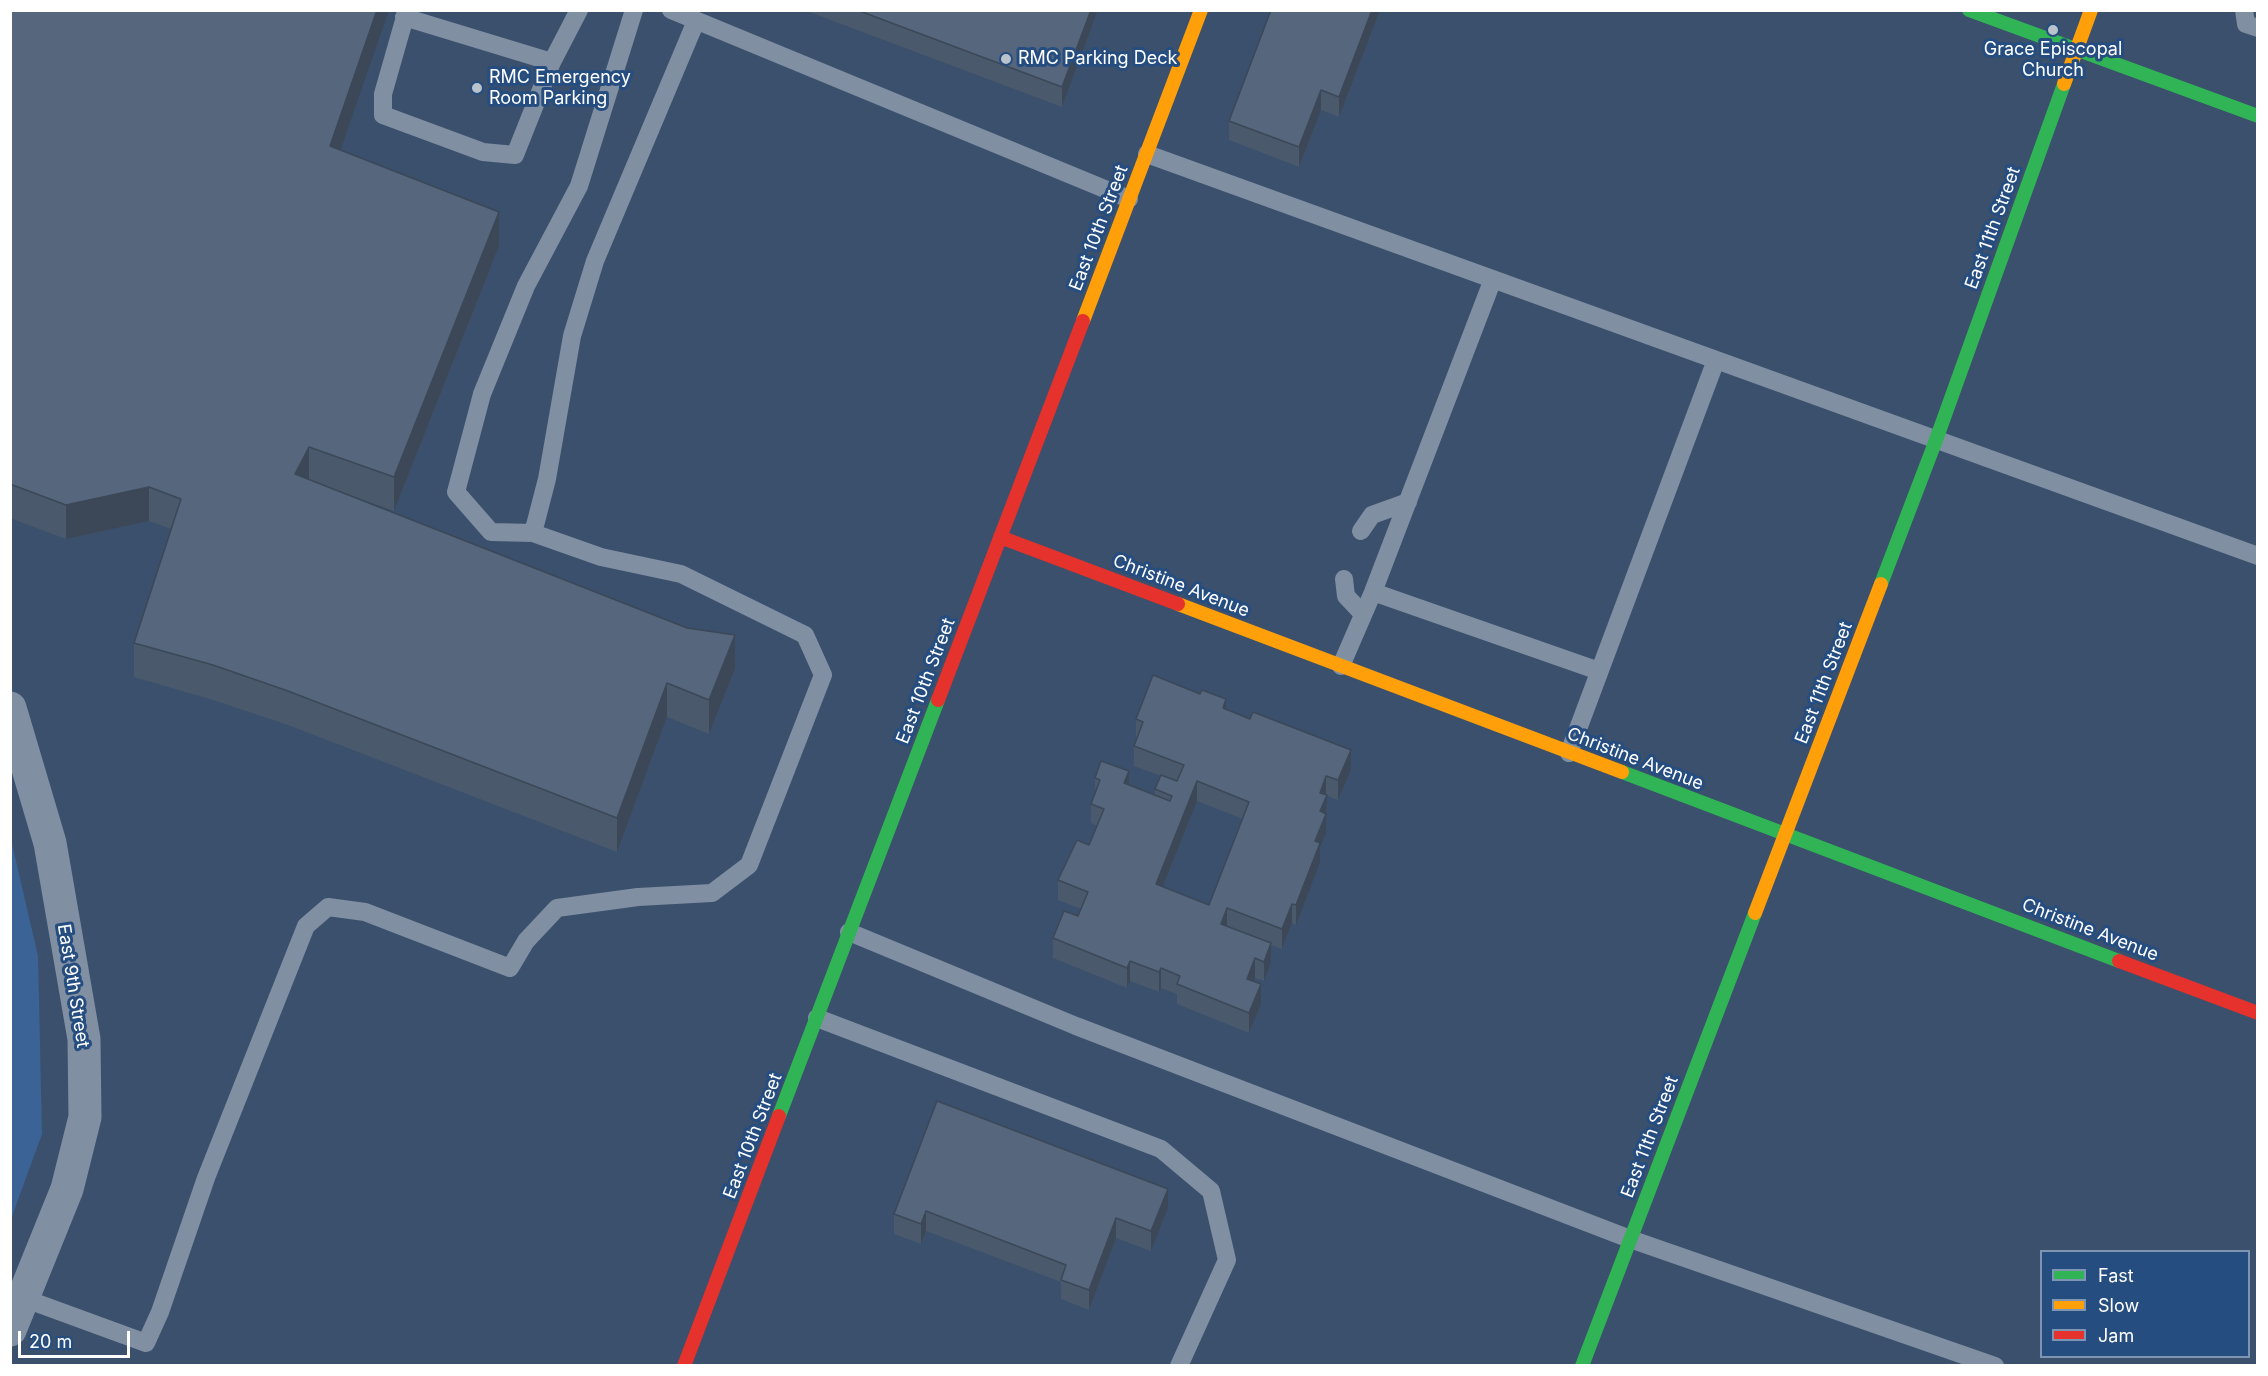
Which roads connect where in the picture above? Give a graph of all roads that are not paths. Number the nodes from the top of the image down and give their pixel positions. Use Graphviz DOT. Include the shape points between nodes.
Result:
graph roads {
  1 [pos="579,10"];
  2 [pos="634,10"];
  3 [pos="670,10"];
  4 [pos="1202,10"];
  5 [pos="1969,10"];
  6 [pos="2091,10"];
  7 [pos="2244,10"];
  8 [pos="405,14"];
  9 [pos="696,21"];
  10 [pos="2258,28"];
  11 [pos="2077,50"];
  12 [pos="552,62"];
  13 [pos="2258,116"];
  14 [pos="1147,154"];
  15 [pos="1129,199"];
  16 [pos="1493,279"];
  17 [pos="1716,360"];
  18 [pos="1936,440"];
  19 [pos="1408,502"];
  20 [pos="1361,531"];
  21 [pos="533,533"];
  22 [pos="1000,537"];
  23 [pos="2258,556"];
  24 [pos="1344,579"];
  25 [pos="1373,592"];
  26 [pos="1363,614"];
  27 [pos="1341,666"];
  28 [pos="1599,671"];
  29 [pos="10,708"];
  30 [pos="1569,753"];
  31 [pos="1785,835"];
  32 [pos="849,932"];
  33 [pos="2258,1013"];
  34 [pos="817,1018"];
  35 [pos="1630,1239"];
  36 [pos="23,1298"];
  37 [pos="10,1330"];
  38 [pos="684,1365"];
  39 [pos="1179,1365"];
  40 [pos="1582,1365"];
  41 [pos="1995,1365"];
  1 -- 12 [label="lane"];
  2 -- 21 [label="lane" via="579,186 526,286 482,394 456,492 491,532"];
  3 -- 9 [label="lane"];
  4 -- 14 [label="street, East 10th Street"];
  5 -- 11 [label="street"];
  6 -- 11 [label="street, East 11th Street"];
  7 -- 10 [label="lane" via="2246,24"];
  8 -- 12 [label="lane"];
  8 -- 12 [label="lane" via="383,94 383,115 483,152 515,155"];
  9 -- 15 [label="lane"];
  9 -- 21 [label="lane" via="595,261 572,336 547,479"];
  11 -- 13 [label="street"];
  11 -- 18 [label="street, East 11th Street"];
  14 -- 15 [label="street, East 10th Street"];
  14 -- 16 [label="lane"];
  15 -- 22 [label="street, East 10th Street"];
  16 -- 17 [label="lane"];
  16 -- 19 [label="lane"];
  17 -- 18 [label="lane"];
  17 -- 28 [label="lane"];
  18 -- 23 [label="lane"];
  18 -- 31 [label="street, East 11th Street"];
  19 -- 20 [label="lane" via="1372,515"];
  19 -- 25 [label="lane"];
  21 -- 36 [label="lane" via="601,557 681,574 805,635 823,675 749,865 712,893 638,897 557,908 526,941 510,968 364,912 328,907 306,926 206,1178 146,1343"];
  22 -- 27 [label="street, Christine Avenue"];
  22 -- 32 [label="street, East 10th Street"];
  24 -- 26 [label="lane" via="1346,596"];
  25 -- 26 [label="lane"];
  25 -- 28 [label="lane"];
  26 -- 27 [label="lane"];
  27 -- 30 [label="street, Christine Avenue"];
  28 -- 30 [label="lane"];
  29 -- 36 [label="street, East 9th Street" via="50,843 84,1039 85,1117 67,1189"];
  30 -- 31 [label="street, Christine Avenue"];
  31 -- 33 [label="street, Christine Avenue"];
  31 -- 35 [label="street, East 11th Street"];
  32 -- 34 [label="street, East 10th Street"];
  32 -- 35 [label="lane" via="1076,1026"];
  34 -- 38 [label="street, East 10th Street"];
  34 -- 39 [label="lane" via="1161,1149 1211,1191 1227,1260"];
  35 -- 40 [label="street, East 11th Street"];
  35 -- 41 [label="lane"];
  36 -- 37 [label="street, East 9th Street"];
}
